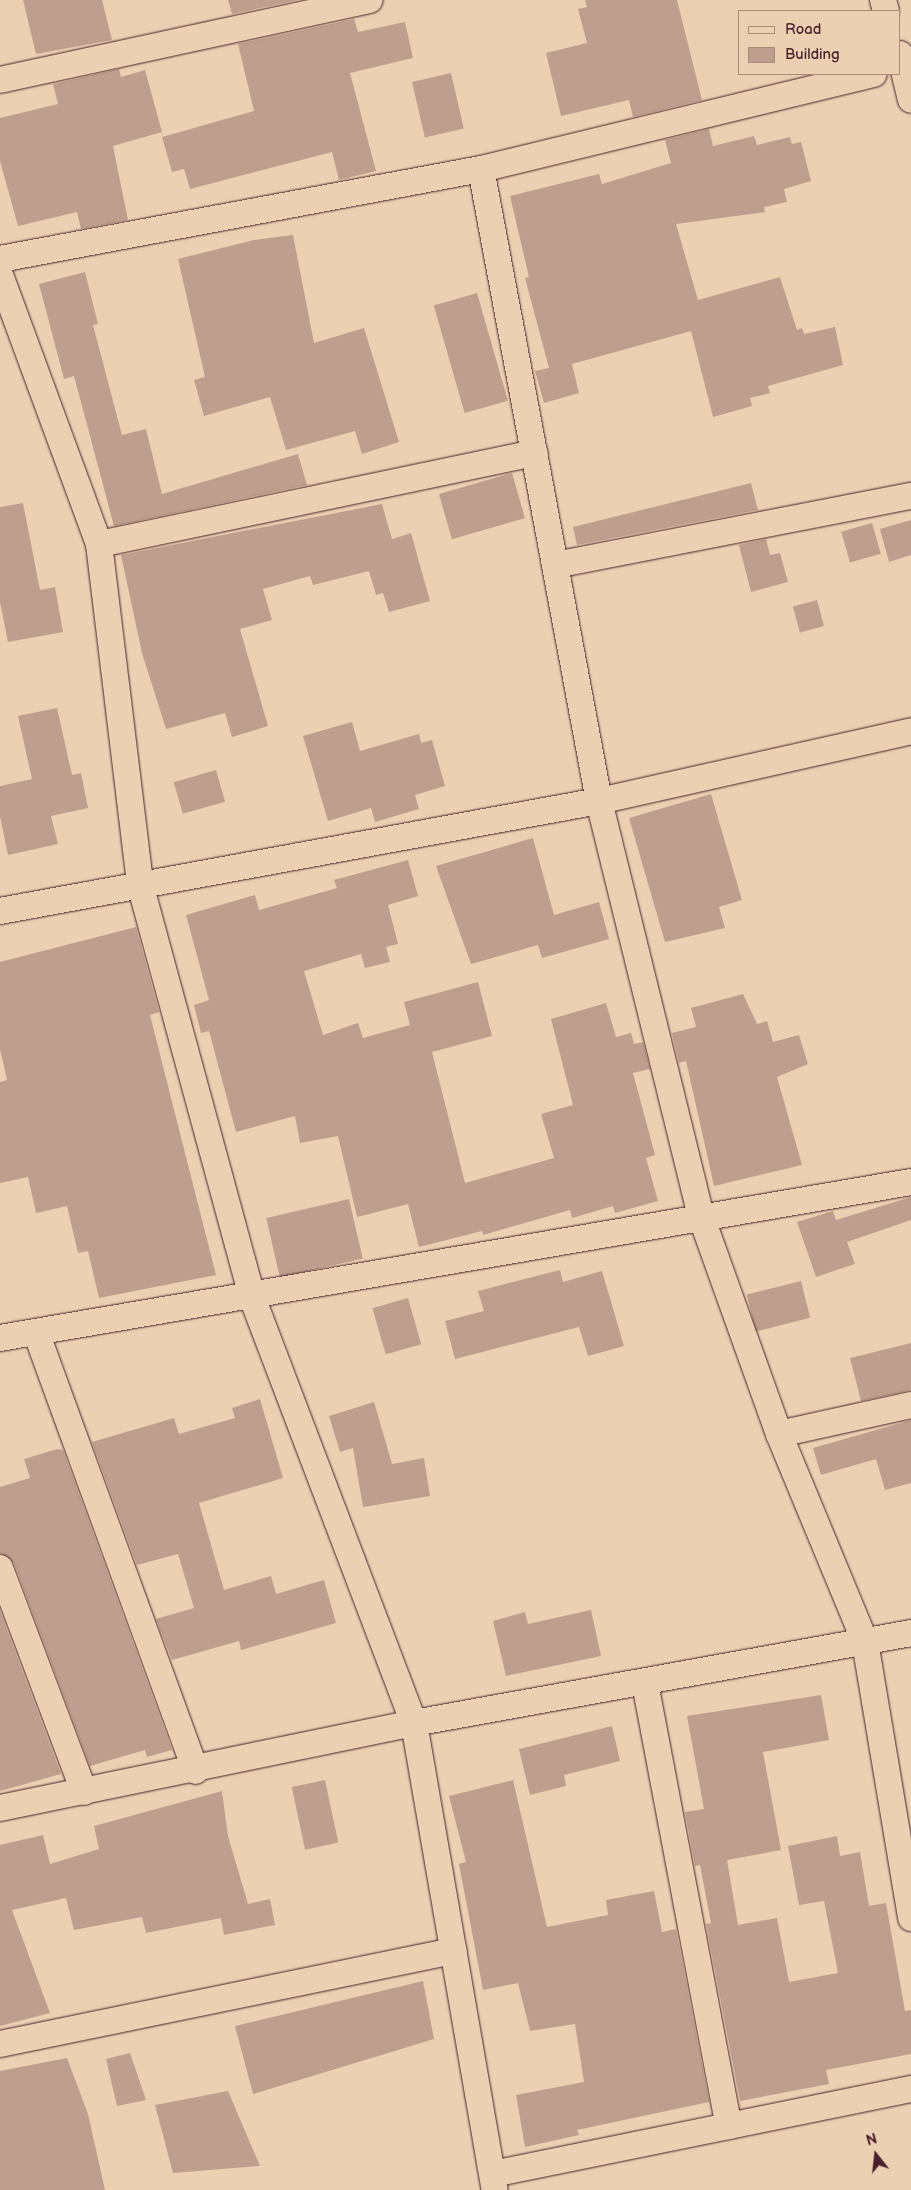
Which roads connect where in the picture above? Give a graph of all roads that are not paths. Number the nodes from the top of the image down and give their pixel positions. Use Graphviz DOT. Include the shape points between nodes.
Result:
graph roads {
  1 [pos="369,0"];
  2 [pos="904,63"];
  3 [pos="870,75"];
  4 [pos="0,80"];
  5 [pos="911,100"];
  6 [pos="481,169"];
  7 [pos="0,259"];
  8 [pos="0,275"];
  9 [pos="534,453"];
  10 [pos="911,496"];
  11 [pos="99,544"];
  12 [pos="555,565"];
  13 [pos="911,731"];
  14 [pos="599,801"];
  15 [pos="140,884"];
  16 [pos="0,911"];
  17 [pos="911,1182"];
  18 [pos="702,1219"];
  19 [pos="252,1298"];
  20 [pos="36,1332"];
  21 [pos="0,1338"];
  22 [pos="911,1405"];
  23 [pos="779,1434"];
  24 [pos="0,1568"];
  25 [pos="911,1634"];
  26 [pos="865,1642"];
  27 [pos="645,1683"];
  28 [pos="414,1723"];
  29 [pos="196,1771"];
  30 [pos="84,1792"];
  31 [pos="0,1808"];
  32 [pos="911,1918"];
  33 [pos="454,1951"];
  34 [pos="0,2044"];
  35 [pos="911,2090"];
  36 [pos="729,2126"];
  37 [pos="494,2182"];
  1 -- 4 [label="street"];
  2 -- 5 [label="street"];
  3 -- 6 [label="street"];
  6 -- 7 [label="street"];
  6 -- 9 [label="street"];
  8 -- 11 [label="street"];
  9 -- 11 [label="street"];
  9 -- 12 [label="street"];
  10 -- 12 [label="street"];
  11 -- 15 [label="street"];
  12 -- 14 [label="street"];
  13 -- 14 [label="street"];
  14 -- 15 [label="street"];
  14 -- 18 [label="street"];
  15 -- 16 [label="street"];
  15 -- 19 [label="street"];
  17 -- 18 [label="street"];
  18 -- 19 [label="street"];
  18 -- 23 [label="street"];
  19 -- 20 [label="street"];
  19 -- 28 [label="street"];
  20 -- 21 [label="street"];
  20 -- 29 [label="street"];
  22 -- 23 [label="street"];
  23 -- 26 [label="street"];
  24 -- 30 [label="street"];
  25 -- 26 [label="street"];
  26 -- 27 [label="street"];
  26 -- 32 [label="street"];
  27 -- 28 [label="street"];
  27 -- 36 [label="street"];
  28 -- 29 [label="street"];
  28 -- 33 [label="street"];
  29 -- 30 [label="street"];
  30 -- 31 [label="street"];
  33 -- 34 [label="street"];
  33 -- 37 [label="street"];
  35 -- 36 [label="street"];
  36 -- 37 [label="street"];
}
